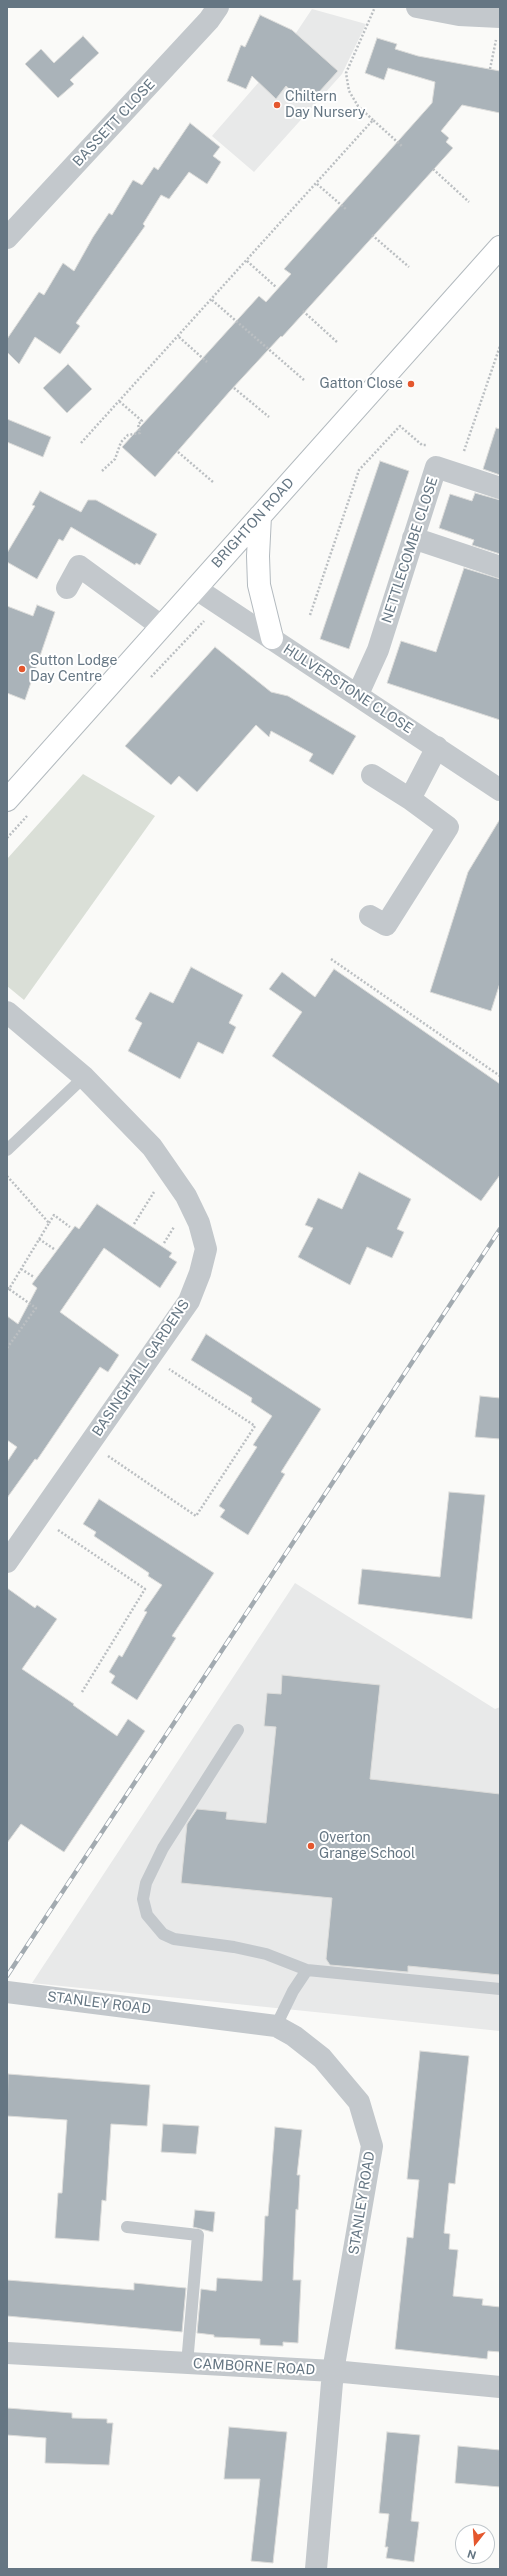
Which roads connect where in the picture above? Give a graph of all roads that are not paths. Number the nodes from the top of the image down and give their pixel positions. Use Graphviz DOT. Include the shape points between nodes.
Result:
graph roads {
  1 [pos="218,7"];
  2 [pos="417,7"];
  3 [pos="499,25"];
  4 [pos="7,238"];
  5 [pos="500,247"];
  6 [pos="500,488"];
  7 [pos="260,516"];
  8 [pos="413,538"];
  9 [pos="500,567"];
  10 [pos="67,588"];
  11 [pos="195,588"];
  12 [pos="161,626"];
  13 [pos="272,638"];
  14 [pos="358,694"];
  15 [pos="437,748"];
  16 [pos="372,775"];
  17 [pos="500,790"];
  18 [pos="7,800"];
  19 [pos="410,800"];
  20 [pos="370,916"];
  21 [pos="7,1012"];
  22 [pos="84,1077"];
  23 [pos="7,1150"];
  24 [pos="7,1562"];
  25 [pos="238,1730"];
  26 [pos="308,1970"];
  27 [pos="500,1989"];
  28 [pos="7,1992"];
  29 [pos="276,2026"];
  30 [pos="127,2227"];
  31 [pos="7,2353"];
  32 [pos="187,2364"];
  33 [pos="333,2371"];
  34 [pos="500,2388"];
  35 [pos="316,2569"];
  1 -- 4 [label="street, BASSETT CLOSE" via="204,26"];
  2 -- 3 [label="street"];
  5 -- 7 [label="main road, BRIGHTON ROAD"];
  6 -- 8 [label="street, NETTLECOMBE CLOSE" via="436,467"];
  7 -- 11 [label="main road, BRIGHTON ROAD"];
  7 -- 13 [label="main road" via="260,585"];
  8 -- 9 [label="street"];
  8 -- 14 [label="street, NETTLECOMBE CLOSE" via="378,650"];
  10 -- 12 [label="street" via="79,566"];
  11 -- 12 [label="main road, BRIGHTON ROAD"];
  11 -- 13 [label="street, HULVERSTONE CLOSE"];
  12 -- 18 [label="main road, BRIGHTON ROAD"];
  13 -- 14 [label="street, HULVERSTONE CLOSE"];
  14 -- 15 [label="street, HULVERSTONE CLOSE"];
  15 -- 17 [label="street, HULVERSTONE CLOSE"];
  15 -- 19 [label="street"];
  16 -- 19 [label="street"];
  19 -- 20 [label="street" via="448,827 386,925"];
  21 -- 22 [label="street, BASINGHALL GARDENS"];
  22 -- 23 [label="lane"];
  22 -- 24 [label="street, BASINGHALL GARDENS" via="152,1147 169,1170 199,1223 206,1249 200,1274 189,1301"];
  25 -- 26 [label="lane" via="167,1842 146,1883 146,1915 163,1934 174,1939 234,1946 266,1954"];
  26 -- 27 [label="lane"];
  26 -- 29 [label="lane" via="293,1991"];
  28 -- 29 [label="street, STANLEY ROAD"];
  29 -- 33 [label="street, STANLEY ROAD" via="294,2036 322,2058 359,2102 372,2146"];
  30 -- 32 [label="lane" via="198,2235"];
  31 -- 32 [label="street, CAMBORNE ROAD"];
  32 -- 33 [label="street, CAMBORNE ROAD"];
  33 -- 34 [label="street, CAMBORNE ROAD"];
  33 -- 35 [label="street, STANLEY ROAD"];
}
